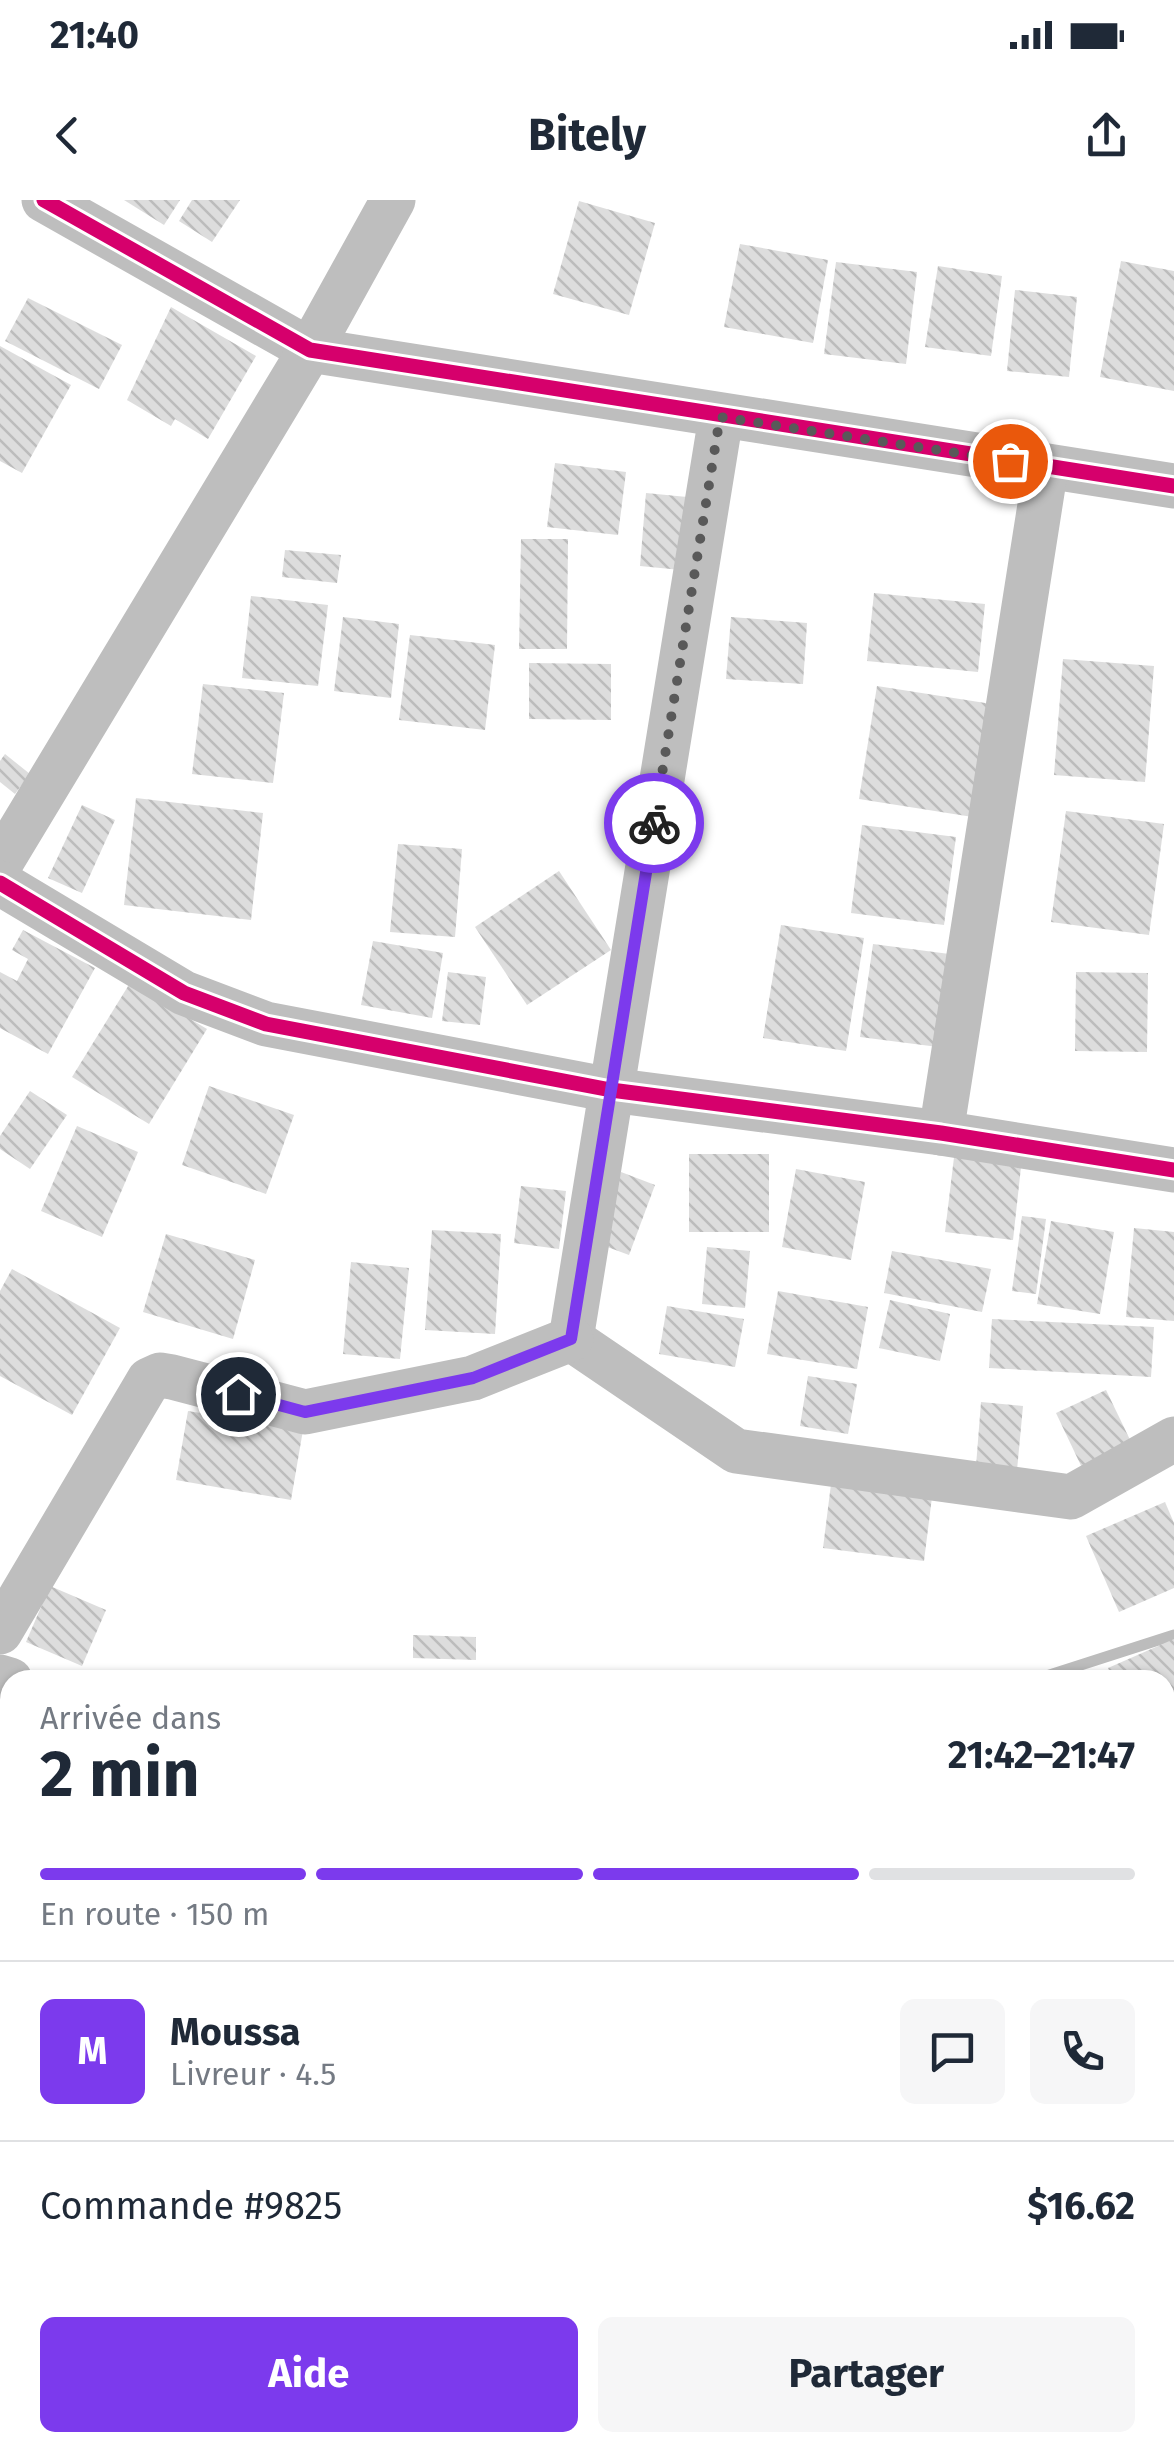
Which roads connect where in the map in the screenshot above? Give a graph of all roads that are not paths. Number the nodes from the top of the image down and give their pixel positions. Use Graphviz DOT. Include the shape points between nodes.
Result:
graph roads {
  1 [pos="44,200"];
  2 [pos="394,200"];
  3 [pos="310,350"];
  4 [pos="720,417"];
  5 [pos="1046,466"];
  6 [pos="1174,486"];
  7 [pos="0,864"];
  8 [pos="0,882"];
  9 [pos="610,1090"];
  10 [pos="941,1133"];
  11 [pos="1174,1170"];
  12 [pos="571,1339"];
  13 [pos="1174,1439"];
  14 [pos="0,1632"];
  1 -- 3 [label="street"];
  2 -- 3 [label="street"];
  3 -- 4 [label="street"];
  3 -- 7 [label="street"];
  4 -- 5 [label="street"];
  4 -- 9 [label="street"];
  5 -- 6 [label="street"];
  5 -- 10 [label="street"];
  8 -- 9 [label="street" via="184,993 266,1024"];
  9 -- 10 [label="street"];
  9 -- 12 [label="street"];
  10 -- 11 [label="street"];
  12 -- 13 [label="street" via="736,1450 1070,1496"];
  12 -- 14 [label="street" via="473,1378 305,1412 172,1377 149,1380"];
}
